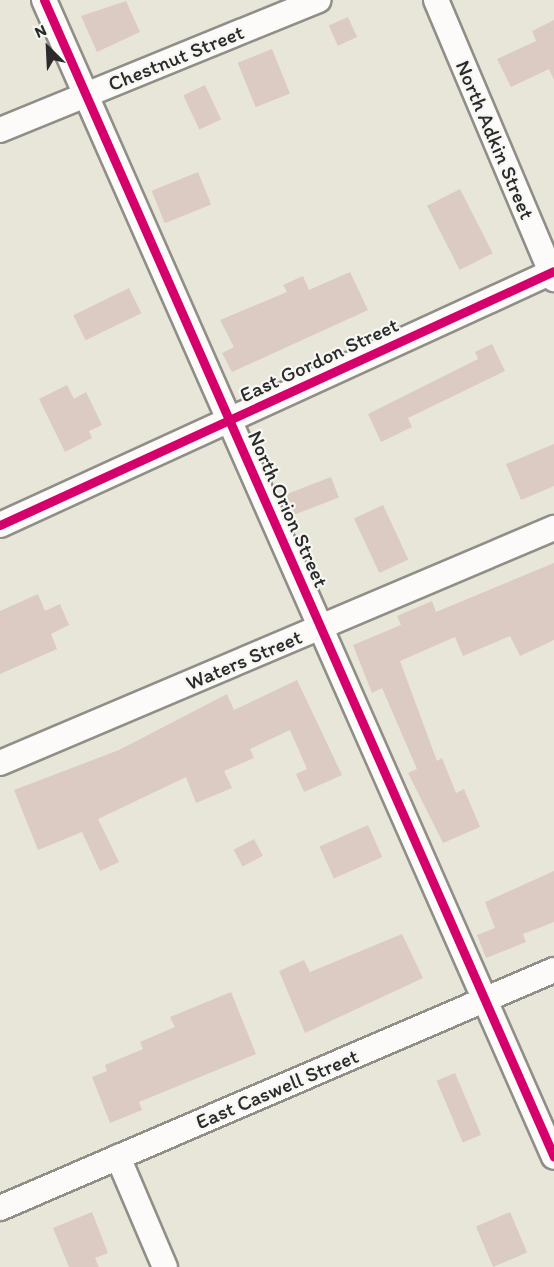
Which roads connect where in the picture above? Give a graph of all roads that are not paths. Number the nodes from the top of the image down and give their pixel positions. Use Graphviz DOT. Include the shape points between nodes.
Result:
graph roads {
  1 [pos="44,0"];
  2 [pos="318,0"];
  3 [pos="436,0"];
  4 [pos="85,94"];
  5 [pos="0,130"];
  6 [pos="553,274"];
  7 [pos="229,422"];
  8 [pos="0,525"];
  9 [pos="554,528"];
  10 [pos="321,628"];
  11 [pos="0,763"];
  12 [pos="554,970"];
  13 [pos="485,1000"];
  14 [pos="118,1157"];
  15 [pos="554,1157"];
  16 [pos="0,1208"];
  17 [pos="165,1267"];
  1 -- 4 [label="street, North Orion Street"];
  2 -- 4 [label="street, Chestnut Street"];
  3 -- 6 [label="street, North Adkin Street"];
  4 -- 5 [label="street, Chestnut Street"];
  4 -- 7 [label="street, North Orion Street"];
  6 -- 7 [label="street, East Gordon Street"];
  7 -- 8 [label="street, East Gordon Street"];
  7 -- 10 [label="street, North Orion Street"];
  9 -- 10 [label="street, Waters Street"];
  10 -- 11 [label="street, Waters Street"];
  10 -- 13 [label="street, North Orion Street"];
  12 -- 13 [label="street, East Caswell Street"];
  13 -- 14 [label="street, East Caswell Street"];
  13 -- 15 [label="street, North Orion Street"];
  14 -- 16 [label="street, East Caswell Street"];
  14 -- 17 [label="street"];
}
